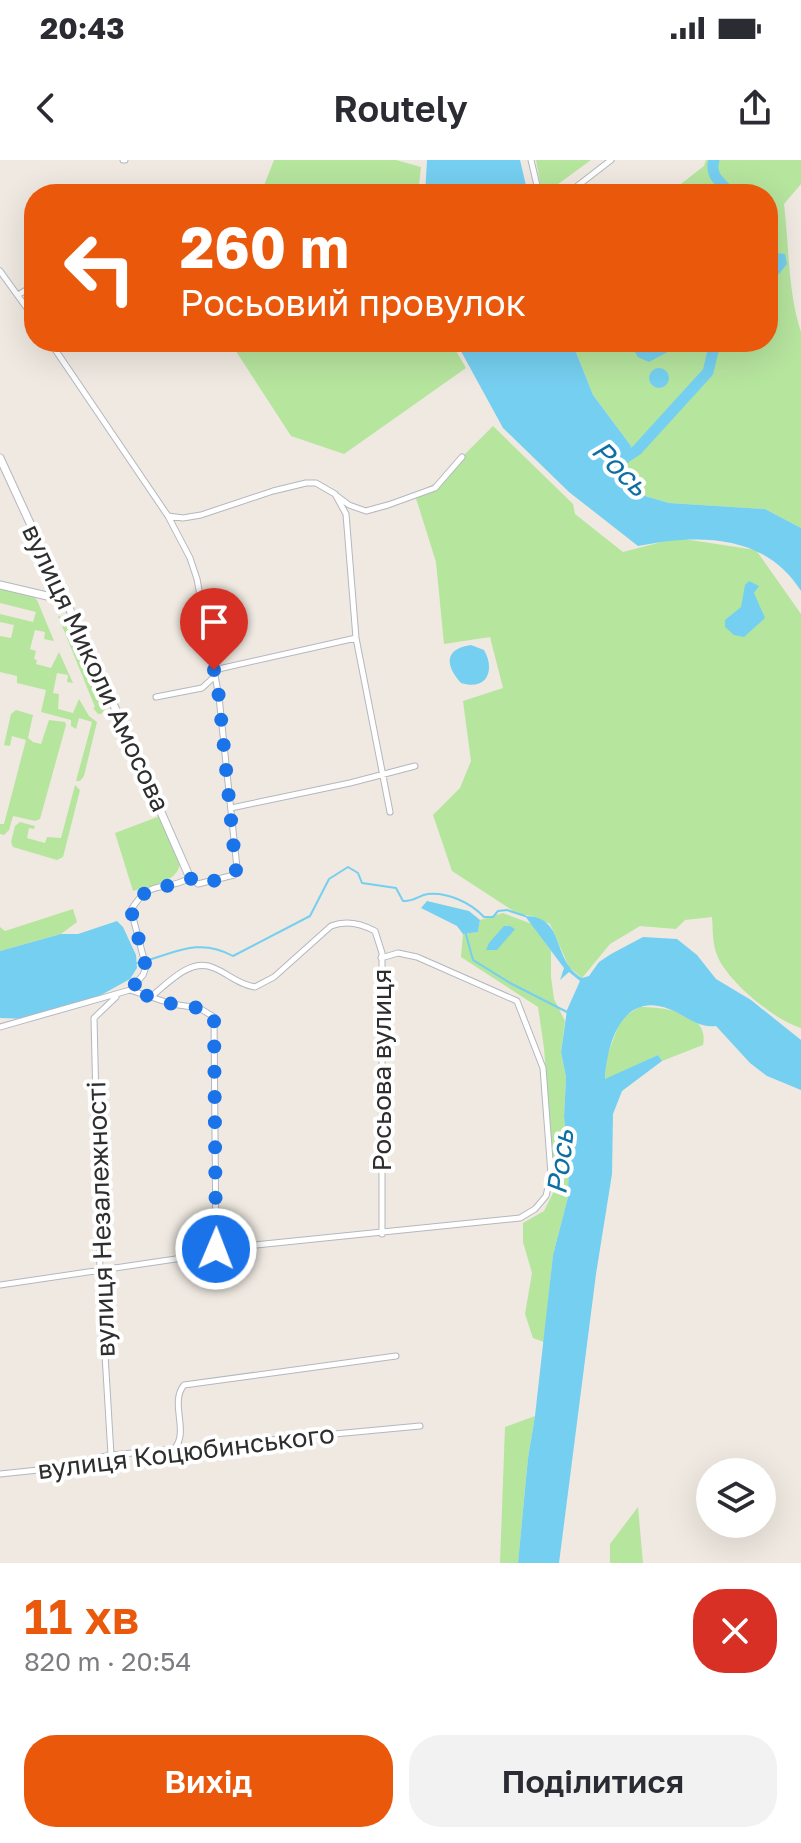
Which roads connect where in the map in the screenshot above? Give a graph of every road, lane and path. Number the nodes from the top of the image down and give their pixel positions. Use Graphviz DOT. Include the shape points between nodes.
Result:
graph roads {
  1 [pos="531,160"];
  2 [pos="611,160"];
  3 [pos="537,184"];
  4 [pos="580,184"];
  5 [pos="0,271"];
  6 [pos="24,291"];
  7 [pos="18,295"];
  8 [pos="24,304"];
  9 [pos="57,352"];
  10 [pos="462,457"];
  11 [pos="0,458"];
  12 [pos="335,494"];
  13 [pos="168,516"];
  14 [pos="0,585"];
  15 [pos="64,600"];
  16 [pos="356,638"];
  17 [pos="214,673"];
  18 [pos="156,697"];
  19 [pos="415,766"];
  20 [pos="381,773"];
  21 [pos="231,808"];
  22 [pos="390,812"];
  23 [pos="190,878"];
  24 [pos="381,958"];
  25 [pos="130,990"];
  26 [pos="120,994"];
  27 [pos="152,996"];
  28 [pos="4,1026"];
  29 [pos="0,1033"];
  30 [pos="382,1234"];
  31 [pos="216,1249"];
  32 [pos="100,1271"];
  33 [pos="0,1285"];
  34 [pos="396,1356"];
  35 [pos="420,1426"];
  36 [pos="173,1450"];
  37 [pos="111,1455"];
  38 [pos="0,1474"];
  1 -- 3 [label="street"];
  2 -- 4 [label="street"];
  5 -- 7 [label="street"];
  6 -- 7 [label="street"];
  7 -- 8 [label="street"];
  9 -- 13 [label="street"];
  10 -- 12 [label="street" via="435,488 388,505 366,511"];
  11 -- 15 [label="street, вулиця Миколи Амосова"];
  12 -- 13 [label="street" via="306,483 201,515"];
  12 -- 16 [label="street" via="346,514"];
  13 -- 17 [label="street" via="197,579"];
  14 -- 15 [label="street"];
  15 -- 23 [label="street, вулиця Миколи Амосова"];
  16 -- 17 [label="street"];
  16 -- 20 [label="street"];
  17 -- 18 [label="street" via="202,688"];
  17 -- 21 [label="street"];
  19 -- 20 [label="street"];
  20 -- 21 [label="street"];
  20 -- 22 [label="street"];
  21 -- 23 [label="street" via="234,875 198,884"];
  23 -- 25 [label="street" via="151,888 131,910 145,962 143,975"];
  24 -- 27 [label="street, Росьова вулиця" via="375,931 338,923 255,987 202,966 189,968"];
  24 -- 30 [label="street, Росьова вулиця"];
  24 -- 30 [label="street" via="398,953 417,957 517,1001 543,1068 551,1174 546,1196 520,1218"];
  25 -- 26 [label="street"];
  25 -- 27 [label="street"];
  26 -- 28 [label="street"];
  26 -- 32 [label="street, вулиця Незалежності" via="94,1018"];
  27 -- 31 [label="street" via="214,1017"];
  28 -- 29 [label="street"];
  30 -- 31 [label="street"];
  31 -- 32 [label="street"];
  32 -- 33 [label="street"];
  32 -- 37 [label="street, вулиця Незалежності"];
  34 -- 36 [label="street" via="184,1385 177,1394 180,1439"];
  35 -- 36 [label="street, вулиця Коцюбинського"];
  36 -- 37 [label="street, вулиця Коцюбинського"];
  37 -- 38 [label="street, вулиця Коцюбинського"];
}
